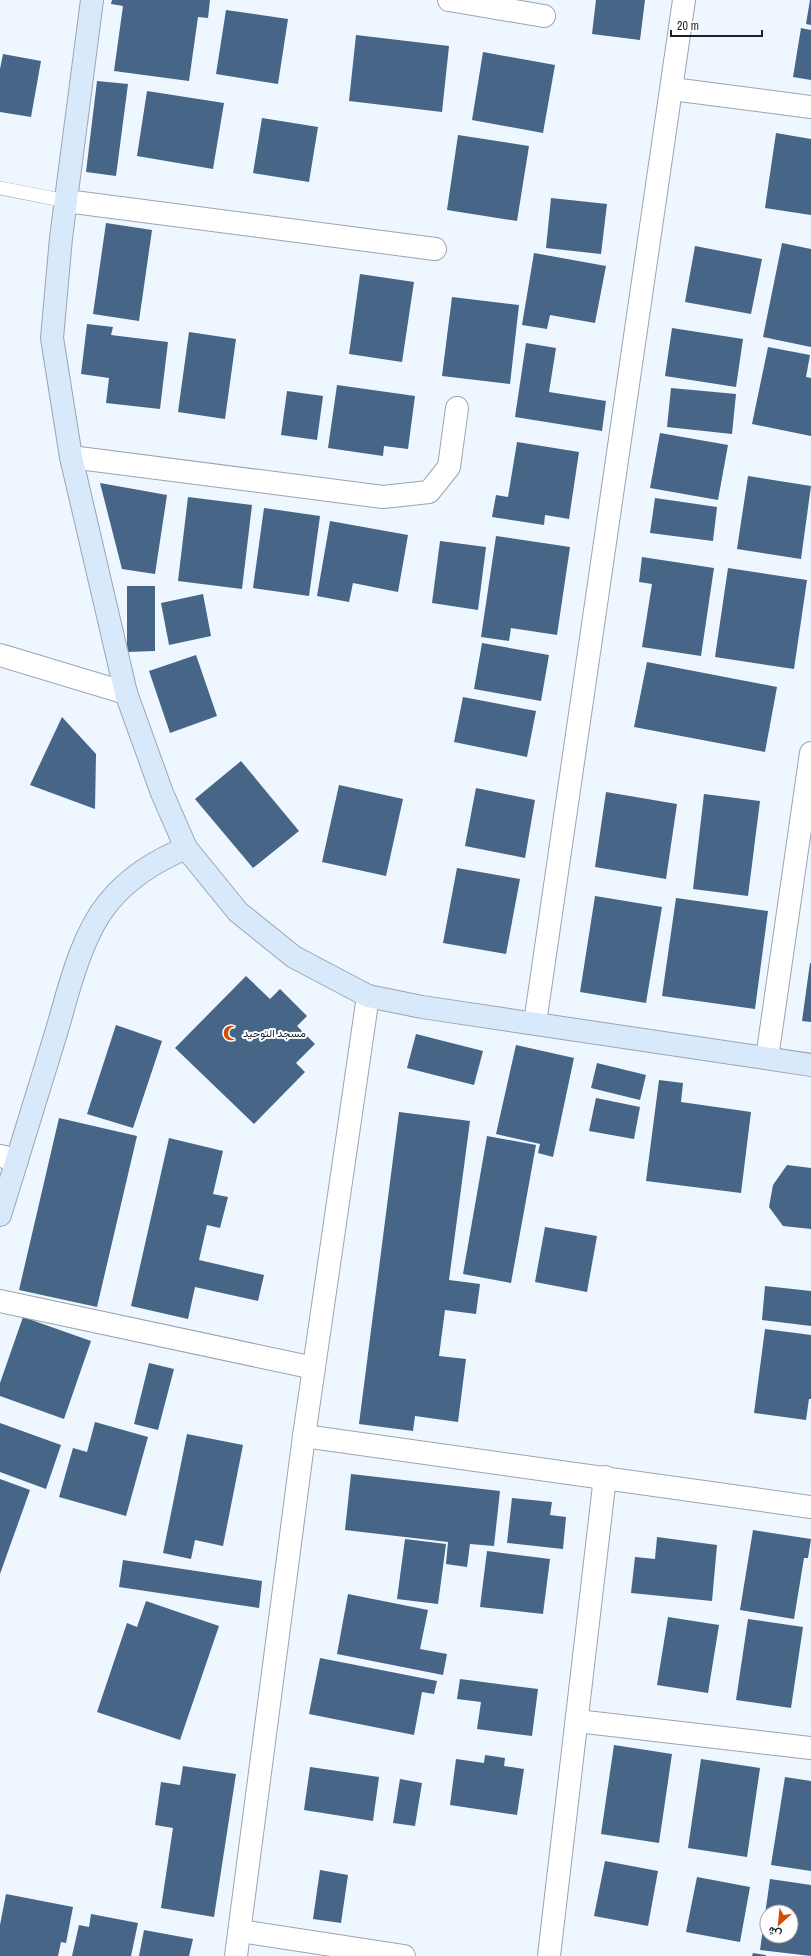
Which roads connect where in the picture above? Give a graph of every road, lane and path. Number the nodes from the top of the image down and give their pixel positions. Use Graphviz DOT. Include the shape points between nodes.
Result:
graph roads {
  1 [pos="92,0"];
  2 [pos="453,0"];
  3 [pos="684,0"];
  4 [pos="544,16"];
  5 [pos="672,89"];
  6 [pos="811,107"];
  7 [pos="0,188"];
  8 [pos="66,201"];
  9 [pos="435,249"];
  10 [pos="457,408"];
  11 [pos="71,457"];
  12 [pos="0,655"];
  13 [pos="126,693"];
  14 [pos="811,753"];
  15 [pos="808,789"];
  16 [pos="186,848"];
  17 [pos="368,996"];
  18 [pos="535,1023"];
  19 [pos="767,1058"];
  20 [pos="811,1065"];
  21 [pos="8,1158"];
  22 [pos="0,1216"];
  23 [pos="0,1300"];
  24 [pos="314,1368"];
  25 [pos="304,1436"];
  26 [pos="605,1477"];
  27 [pos="811,1506"];
  28 [pos="576,1721"];
  29 [pos="811,1748"];
  30 [pos="240,1931"];
  31 [pos="236,1956"];
  32 [pos="404,1956"];
  33 [pos="549,1956"];
  1 -- 8 [label="street"];
  2 -- 4 [label="street"];
  3 -- 5 [label="street"];
  5 -- 6 [label="street"];
  5 -- 18 [label="street"];
  7 -- 8 [label="lane"];
  8 -- 9 [label="street"];
  8 -- 11 [label="street" via="52,338"];
  10 -- 11 [label="street" via="449,467 429,492 383,497"];
  11 -- 13 [label="street"];
  12 -- 13 [label="street"];
  13 -- 16 [label="street" via="162,793"];
  14 -- 15 [label="street"];
  15 -- 19 [label="street"];
  16 -- 17 [label="street" via="238,912 294,957"];
  16 -- 21 [label="street" via="143,869 125,884 107,904 93,926"];
  17 -- 18 [label="street" via="422,1007"];
  17 -- 24 [label="street"];
  18 -- 19 [label="street"];
  19 -- 20 [label="street"];
  21 -- 22 [label="street"];
  23 -- 24 [label="street"];
  24 -- 25 [label="street"];
  25 -- 26 [label="street"];
  25 -- 30 [label="street"];
  26 -- 27 [label="street"];
  26 -- 28 [label="street"];
  28 -- 29 [label="street"];
  28 -- 33 [label="street"];
  30 -- 31 [label="street"];
  30 -- 32 [label="street"];
}
